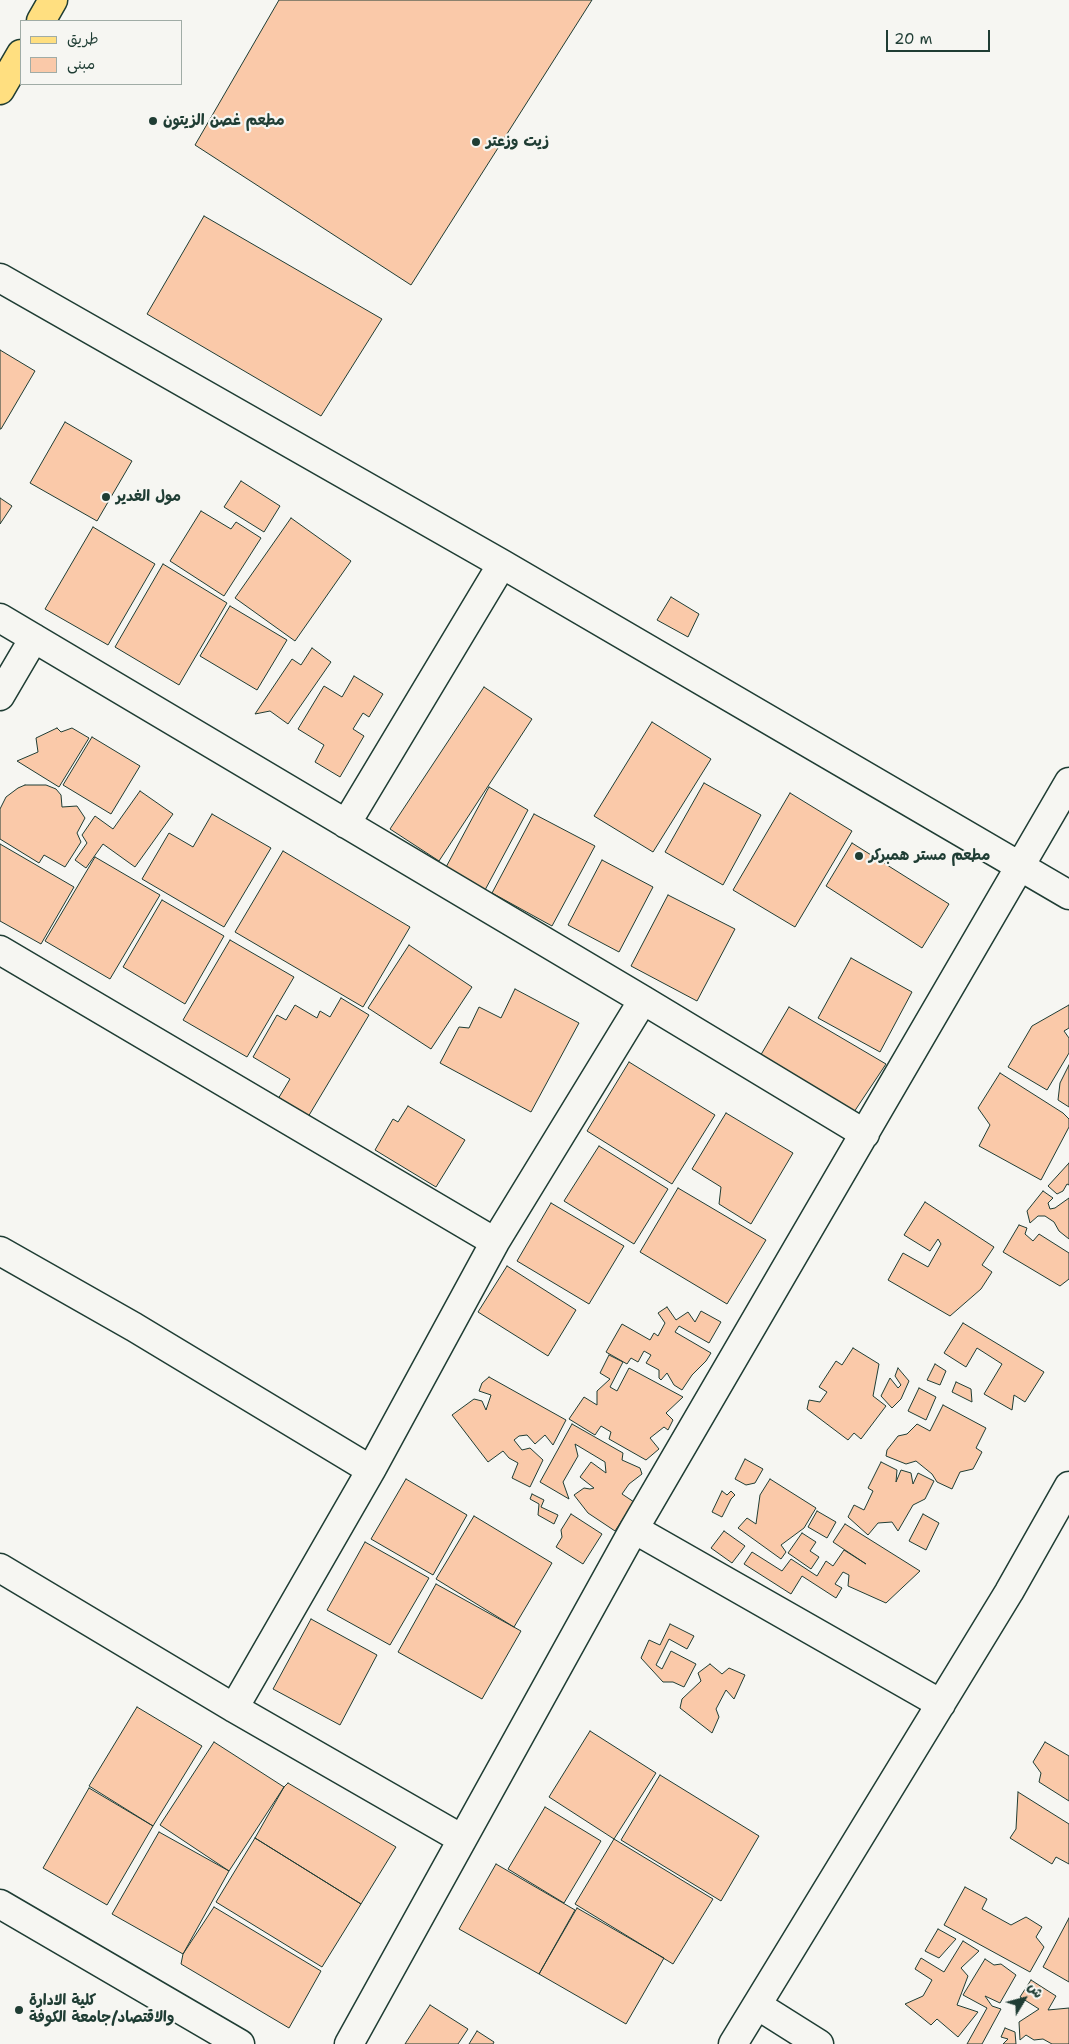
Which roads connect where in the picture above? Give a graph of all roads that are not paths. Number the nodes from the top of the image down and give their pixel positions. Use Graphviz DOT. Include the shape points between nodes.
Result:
graph roads {
  1 [pos="53,0"];
  2 [pos="42,20"];
  3 [pos="20,56"];
  4 [pos="0,90"];
  5 [pos="0,278"];
  6 [pos="502,564"];
  7 [pos="0,618"];
  8 [pos="34,638"];
  9 [pos="0,696"];
  10 [pos="1069,782"];
  11 [pos="346,824"];
  12 [pos="1020,867"];
  13 [pos="1069,896"];
  14 [pos="0,950"];
  15 [pos="643,1000"];
  16 [pos="865,1134"];
  17 [pos="495,1242"];
  18 [pos="0,1251"];
  19 [pos="371,1470"];
  20 [pos="1069,1486"];
  21 [pos="634,1530"];
  22 [pos="0,1568"];
  23 [pos="941,1704"];
  24 [pos="234,1708"];
  25 [pos="462,1839"];
  26 [pos="0,1904"];
  27 [pos="757,2005"];
  28 [pos="240,2044"];
  29 [pos="349,2044"];
  30 [pos="733,2044"];
  31 [pos="819,2044"];
  1 -- 2 [label="main road"];
  3 -- 4 [label="main road"];
  5 -- 6 [label="street"];
  6 -- 11 [label="street"];
  6 -- 12 [label="street"];
  7 -- 8 [label="street"];
  8 -- 9 [label="street"];
  8 -- 11 [label="street"];
  10 -- 12 [label="street"];
  11 -- 15 [label="street"];
  12 -- 13 [label="street"];
  12 -- 16 [label="street"];
  14 -- 17 [label="street"];
  15 -- 16 [label="street"];
  15 -- 17 [label="street"];
  16 -- 21 [label="street"];
  17 -- 19 [label="street"];
  18 -- 19 [label="street" via="134,1327"];
  19 -- 24 [label="street"];
  20 -- 23 [label="street"];
  21 -- 23 [label="street"];
  21 -- 25 [label="street"];
  22 -- 24 [label="street"];
  23 -- 27 [label="street"];
  24 -- 25 [label="street"];
  25 -- 29 [label="street"];
  26 -- 28 [label="street"];
  27 -- 30 [label="street"];
  27 -- 31 [label="street"];
}
